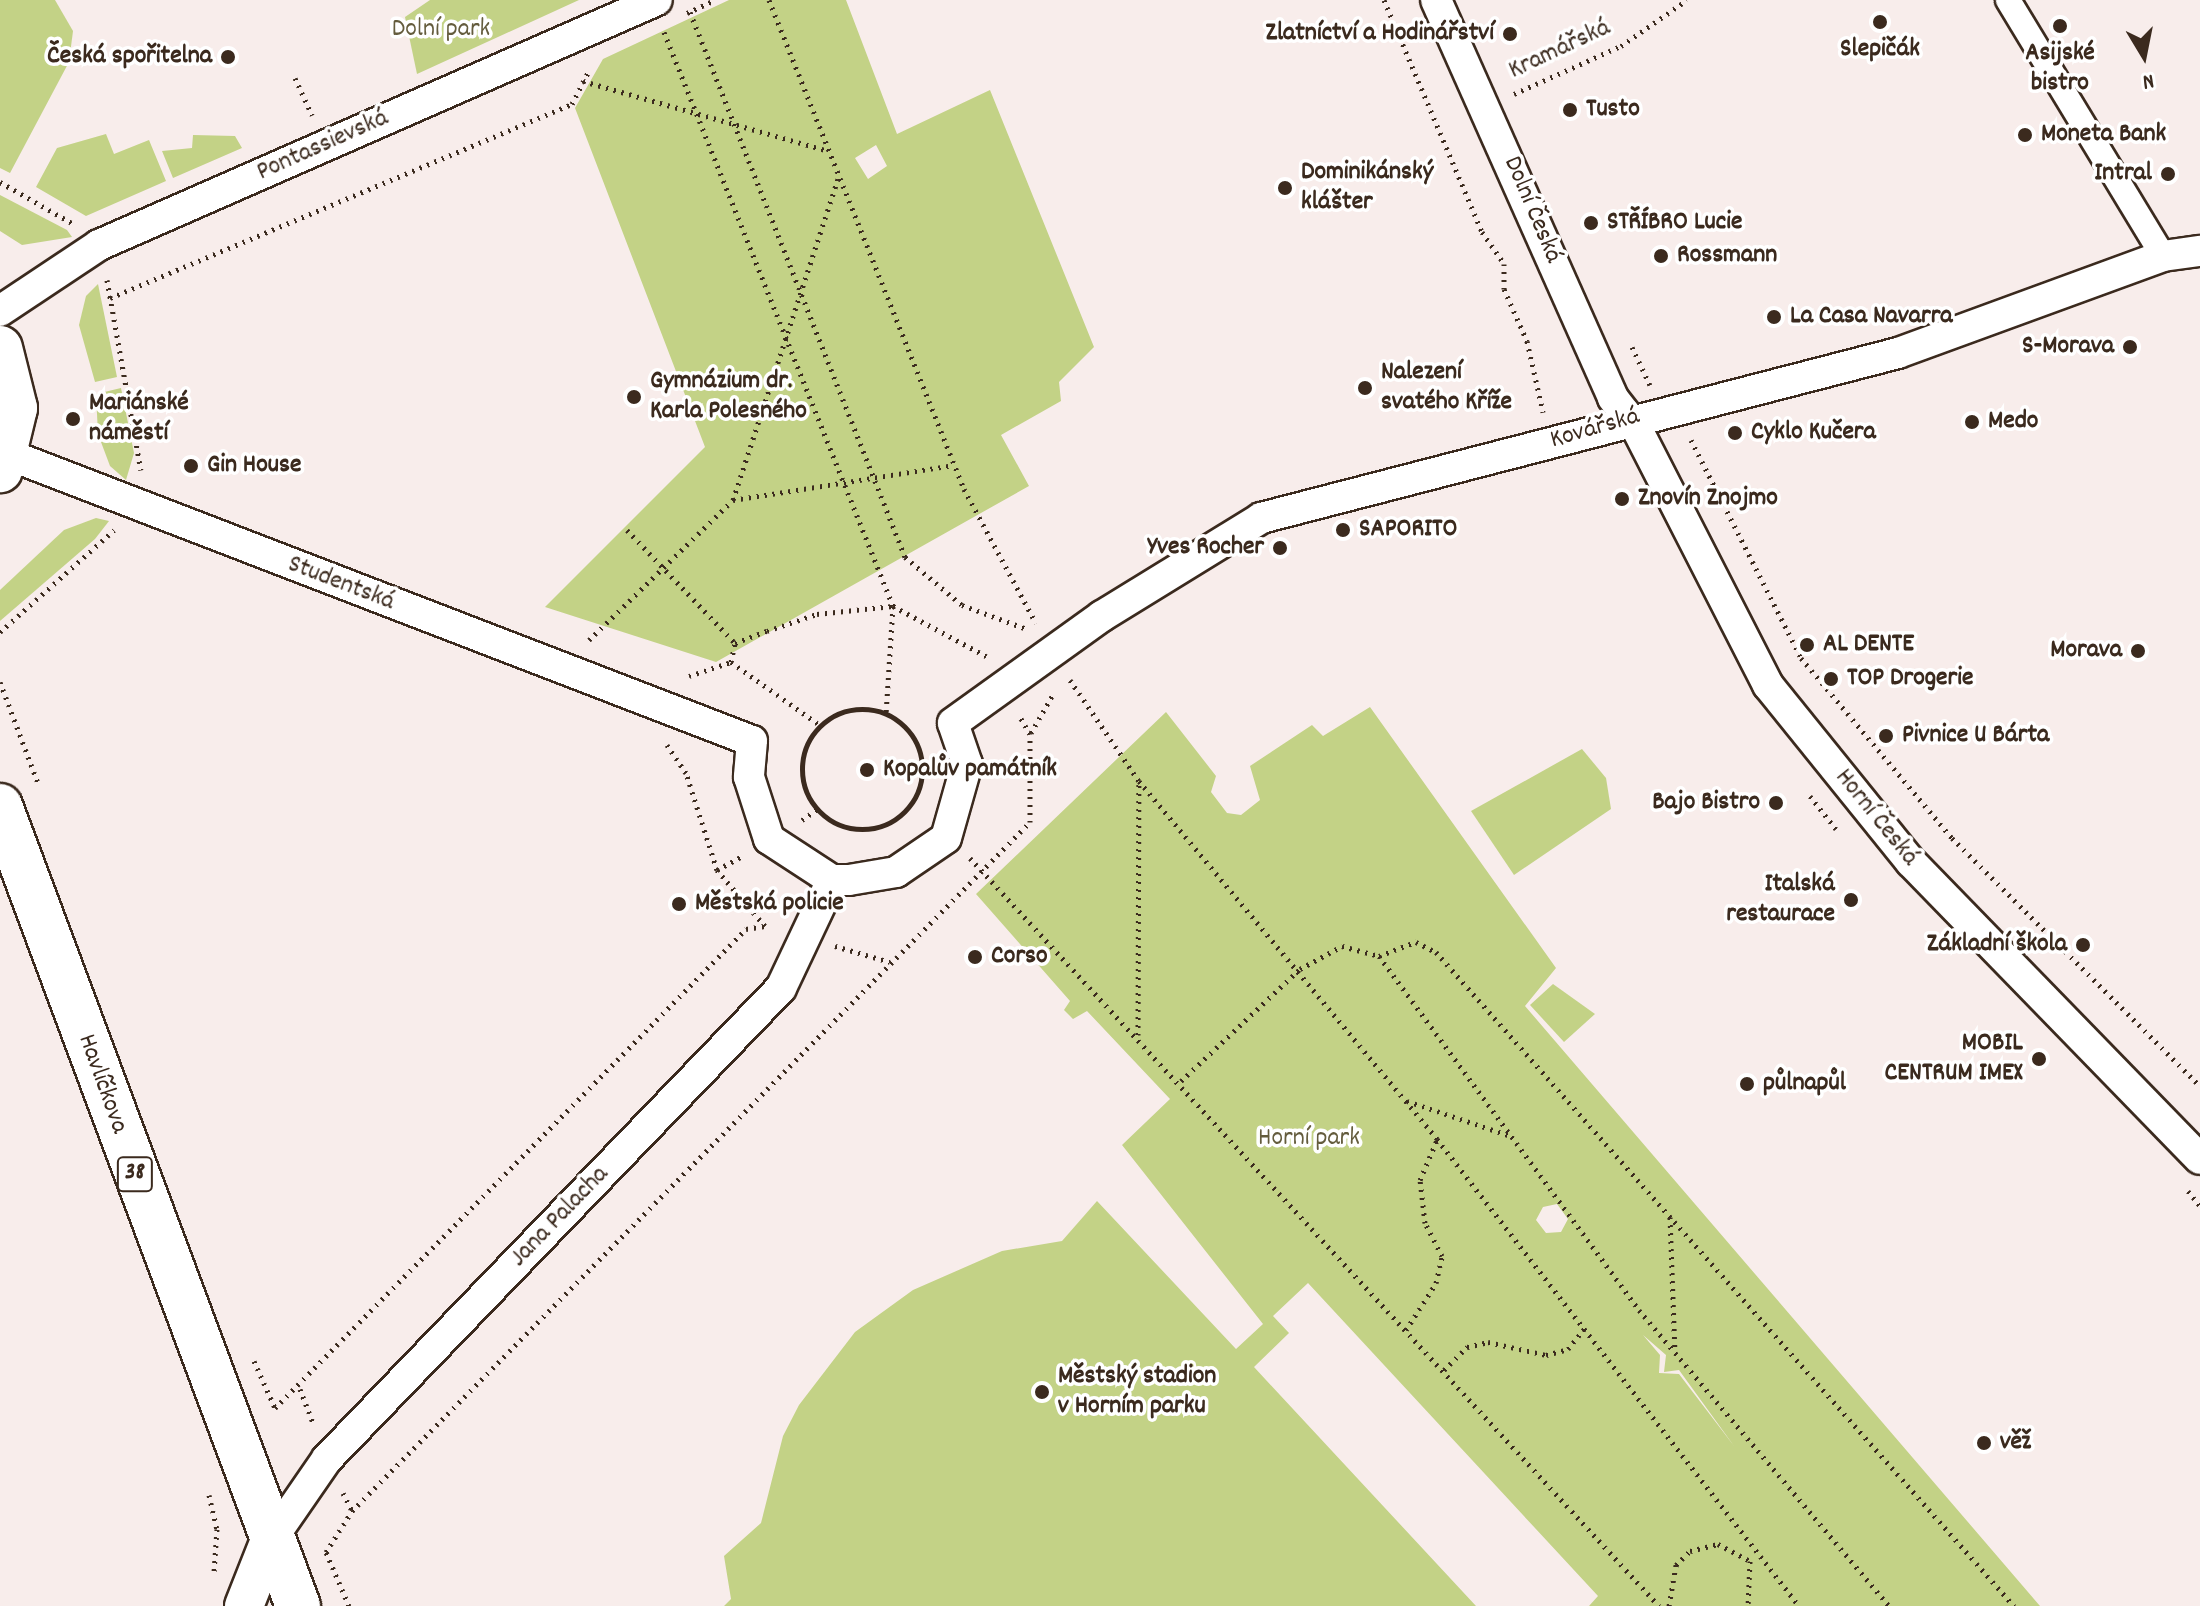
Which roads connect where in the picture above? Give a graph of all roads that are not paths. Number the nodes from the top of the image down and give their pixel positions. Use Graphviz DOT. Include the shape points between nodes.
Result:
graph roads {
  1 [pos="1436,0"];
  2 [pos="2008,0"];
  3 [pos="659,13"];
  4 [pos="2200,251"];
  5 [pos="2163,256"];
  6 [pos="0,311"];
  7 [pos="0,348"];
  8 [pos="1630,418"];
  9 [pos="4,462"];
  10 [pos="0,806"];
  11 [pos="832,880"];
  12 [pos="2200,1159"];
  13 [pos="269,1543"];
  14 [pos="244,1606"];
  15 [pos="298,1606"];
  1 -- 8 [label="street, Dolní Česká" via="1487,104 1613,398"];
  2 -- 5 [label="street"];
  3 -- 6 [label="street, Pontassievská" via="85,238"];
  4 -- 5 [label="street, Kovářská"];
  5 -- 8 [label="street, Kovářská" via="1898,353"];
  7 -- 9 [label="main road" via="15,408"];
  8 -- 11 [label="street, Kovářská" via="1261,518 1051,651 953,723 966,772 946,838 896,872"];
  8 -- 12 [label="street, Horní Česká" via="1768,685 1911,862"];
  9 -- 11 [label="street, Studentská" via="122,523 677,710 752,741 749,777 769,839"];
  10 -- 13 [label="main road, Havlíčkova / 38"];
  11 -- 13 [label="street, Jana Palacha" via="781,988 327,1459"];
  13 -- 14 [label="street"];
  13 -- 15 [label="main road, 38"];
}
